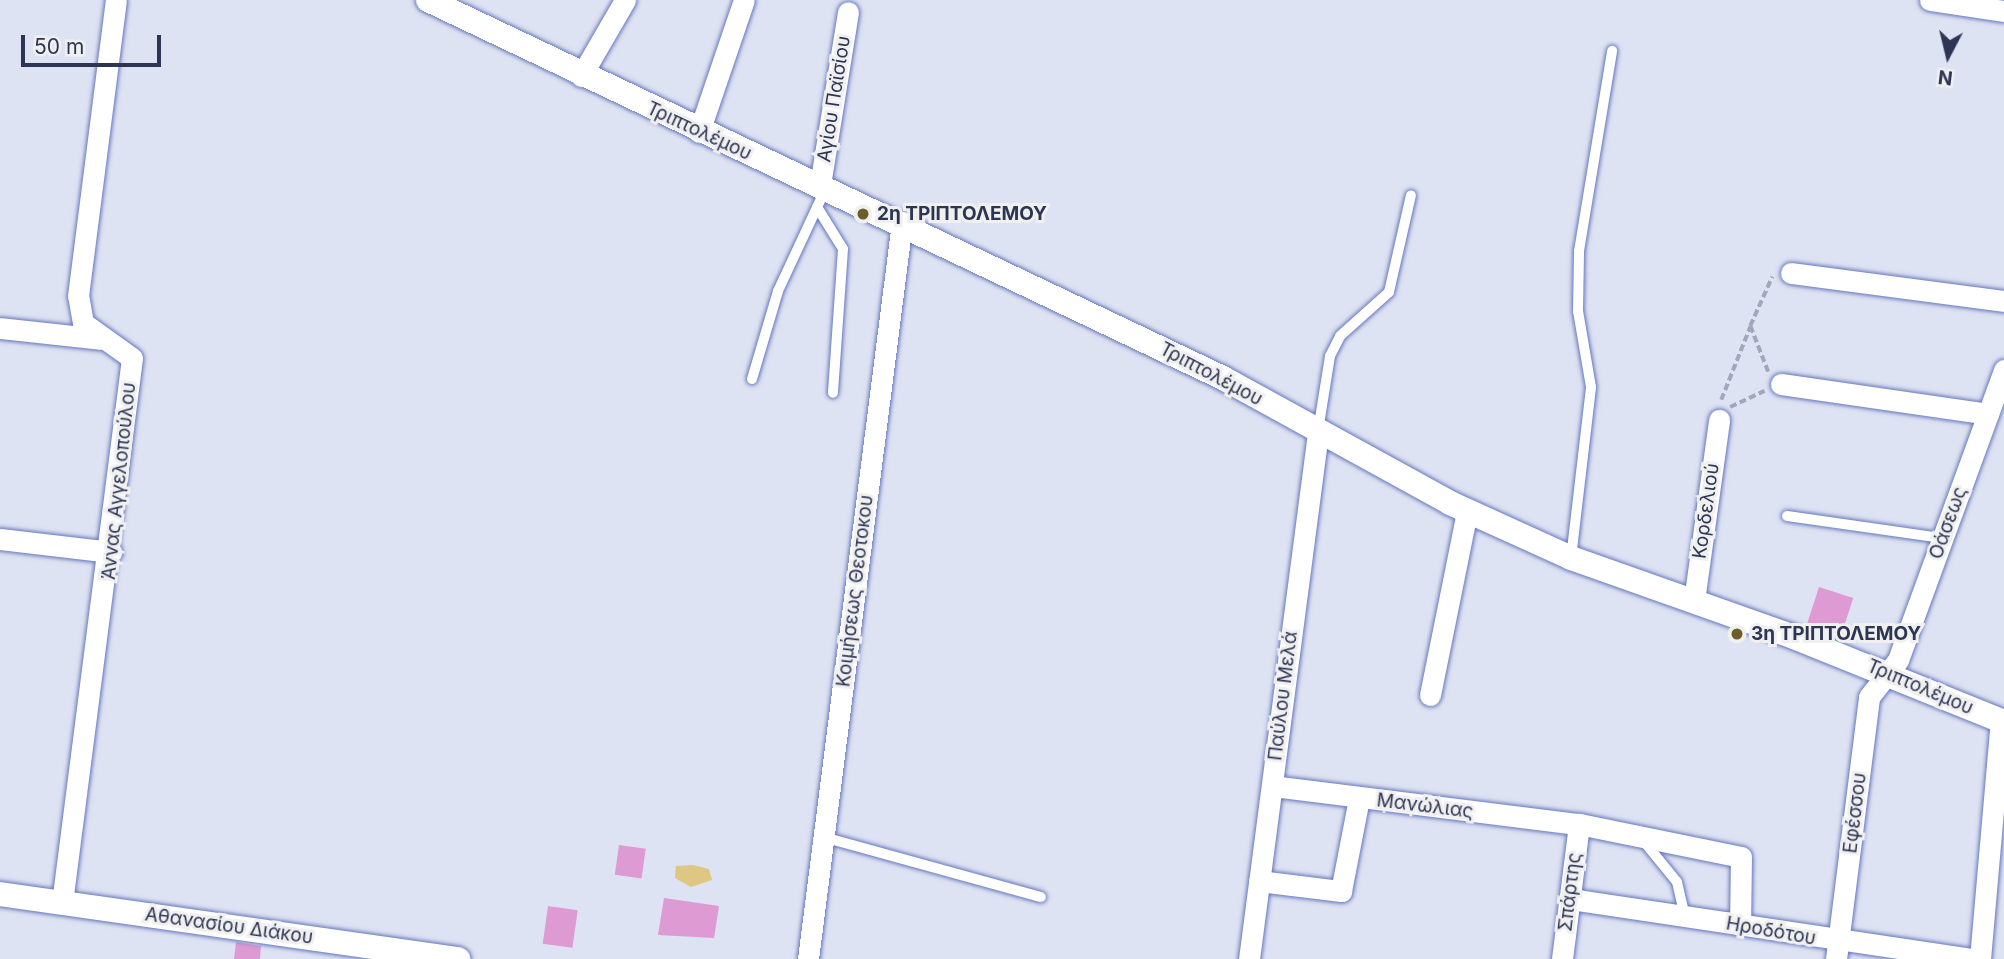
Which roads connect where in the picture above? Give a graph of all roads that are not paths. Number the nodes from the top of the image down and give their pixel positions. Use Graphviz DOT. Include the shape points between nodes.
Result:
graph roads {
  1 [pos="116,0"];
  2 [pos="428,0"];
  3 [pos="625,0"];
  4 [pos="744,0"];
  5 [pos="1930,0"];
  6 [pos="2004,11"];
  7 [pos="848,12"];
  8 [pos="1612,51"];
  9 [pos="581,76"];
  10 [pos="699,132"];
  11 [pos="821,194"];
  12 [pos="1411,195"];
  13 [pos="902,222"];
  14 [pos="1791,273"];
  15 [pos="2004,301"];
  16 [pos="0,328"];
  17 [pos="101,339"];
  18 [pos="2004,370"];
  19 [pos="752,379"];
  20 [pos="1781,384"];
  21 [pos="833,393"];
  22 [pos="1988,414"];
  23 [pos="1719,420"];
  24 [pos="1318,433"];
  25 [pos="1467,511"];
  26 [pos="1787,516"];
  27 [pos="1942,538"];
  28 [pos="0,539"];
  29 [pos="111,552"];
  30 [pos="1571,558"];
  31 [pos="1694,601"];
  32 [pos="1886,672"];
  33 [pos="1430,695"];
  34 [pos="2002,722"];
  35 [pos="1272,786"];
  36 [pos="1359,798"];
  37 [pos="1999,803"];
  38 [pos="1579,824"];
  39 [pos="823,837"];
  40 [pos="1640,837"];
  41 [pos="1259,881"];
  42 [pos="0,894"];
  43 [pos="1041,897"];
  44 [pos="1570,899"];
  45 [pos="62,903"];
  46 [pos="1685,916"];
  47 [pos="1740,925"];
  48 [pos="1837,951"];
  49 [pos="374,953"];
  50 [pos="458,959"];
  51 [pos="808,959"];
  52 [pos="1249,959"];
  53 [pos="1562,959"];
  54 [pos="1973,959"];
  55 [pos="1980,959"];
  1 -- 17 [label="street, Άννας Αγγελοπούλου" via="78,296 83,323"];
  2 -- 9 [label="street, Τριπτολέμου"];
  3 -- 9 [label="street"];
  4 -- 10 [label="street"];
  5 -- 6 [label="street"];
  7 -- 11 [label="street, Αγίου Παϊσίου"];
  8 -- 30 [label="lane" via="1579,251 1578,312 1591,387"];
  9 -- 10 [label="street, Τριπτολέμου"];
  10 -- 11 [label="street, Τριπτολέμου"];
  11 -- 13 [label="street, Τριπτολέμου"];
  11 -- 19 [label="lane" via="778,291"];
  11 -- 21 [label="lane" via="844,248"];
  12 -- 24 [label="lane" via="1389,292 1340,336 1330,356"];
  13 -- 24 [label="street, Τριπτολέμου" via="1223,378"];
  13 -- 39 [label="street, Κοιμήσεως Θεοτοκου"];
  14 -- 15 [label="street"];
  16 -- 17 [label="street"];
  17 -- 29 [label="street, Άννας Αγγελοπούλου" via="132,358"];
  18 -- 22 [label="street, Οάσεως"];
  20 -- 22 [label="street"];
  22 -- 27 [label="street, Οάσεως"];
  23 -- 31 [label="street, Κορδελιού"];
  24 -- 25 [label="street, Τριπτολέμου"];
  24 -- 35 [label="street, Παύλου Μελά"];
  25 -- 30 [label="street, Τριπτολέμου"];
  25 -- 33 [label="street"];
  26 -- 27 [label="lane"];
  27 -- 32 [label="street, Οάσεως" via="1898,660"];
  28 -- 29 [label="street"];
  29 -- 45 [label="street, Άννας Αγγελοπούλου"];
  30 -- 31 [label="street, Τριπτολέμου"];
  31 -- 32 [label="street, Τριπτολέμου"];
  32 -- 34 [label="street, Τριπτολέμου"];
  32 -- 48 [label="street, Εφέσσου" via="1869,697"];
  34 -- 37 [label="street"];
  35 -- 36 [label="street, Μανώλιας"];
  35 -- 41 [label="street, Παύλου Μελά"];
  36 -- 38 [label="street, Μανώλιας"];
  36 -- 41 [label="street" via="1341,891"];
  37 -- 55 [label="street"];
  38 -- 40 [label="street, Μανώλιας"];
  38 -- 44 [label="street, Σπάρτης"];
  39 -- 43 [label="lane"];
  39 -- 51 [label="street, Κοιμήσεως Θεοτοκου"];
  40 -- 46 [label="lane" via="1677,882"];
  40 -- 47 [label="street, Μανώλιας" via="1741,857"];
  41 -- 52 [label="street, Παύλου Μελά"];
  42 -- 45 [label="street, Αθανασίου Διάκου"];
  44 -- 46 [label="street, Ηροδότου"];
  44 -- 53 [label="street, Σπάρτης"];
  45 -- 49 [label="street, Αθανασίου Διάκου"];
  46 -- 47 [label="street, Ηροδότου"];
  47 -- 48 [label="street, Ηροδότου"];
  48 -- 54 [label="street, Ηροδότου"];
  49 -- 50 [label="street, Αθανασίου Διάκου"];
}
